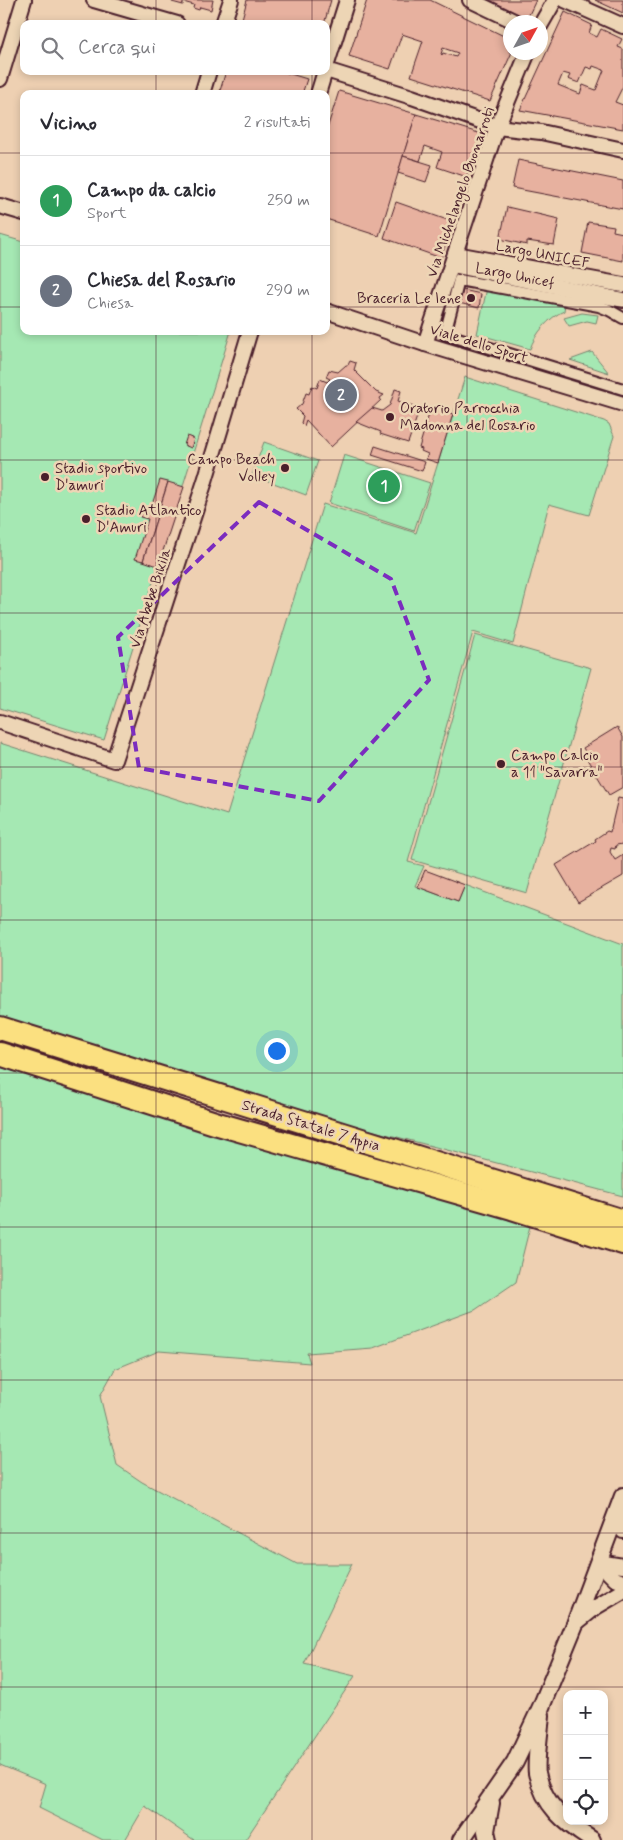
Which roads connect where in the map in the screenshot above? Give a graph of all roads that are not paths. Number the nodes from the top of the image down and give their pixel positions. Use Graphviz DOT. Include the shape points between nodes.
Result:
graph roads {
  1 [pos="24,0"];
  2 [pos="94,0"];
  3 [pos="230,0"];
  4 [pos="347,0"];
  5 [pos="470,0"];
  6 [pos="555,0"];
  7 [pos="565,0"];
  8 [pos="546,15"];
  9 [pos="503,16"];
  10 [pos="163,20"];
  11 [pos="224,20"];
  12 [pos="623,26"];
  13 [pos="330,57"];
  14 [pos="525,60"];
  15 [pos="330,71"];
  16 [pos="208,75"];
  17 [pos="324,75"];
  18 [pos="0,79"];
  19 [pos="203,90"];
  20 [pos="319,90"];
  21 [pos="497,127"];
  22 [pos="623,150"];
  23 [pos="0,206"];
  24 [pos="20,212"];
  25 [pos="454,260"];
  26 [pos="623,285"];
  27 [pos="601,295"];
  28 [pos="623,300"];
  29 [pos="623,307"];
  30 [pos="330,312"];
  31 [pos="623,318"];
  32 [pos="249,335"];
  33 [pos="425,344"];
  34 [pos="623,389"];
  35 [pos="623,404"];
  36 [pos="0,722"];
  37 [pos="0,1028"];
  38 [pos="0,1054"];
  39 [pos="623,1204"];
  40 [pos="574,1207"];
  41 [pos="512,1208"];
  42 [pos="623,1221"];
  43 [pos="623,1243"];
  44 [pos="623,1258"];
  45 [pos="621,1500"];
  46 [pos="623,1531"];
  47 [pos="598,1562"];
  48 [pos="623,1566"];
  49 [pos="623,1582"];
  50 [pos="623,1591"];
  51 [pos="575,1624"];
  52 [pos="541,1707"];
  53 [pos="492,1797"];
  54 [pos="461,1840"];
  55 [pos="488,1840"];
  56 [pos="592,1840"];
  1 -- 18 [label="street"];
  2 -- 10 [label="street"];
  3 -- 11 [label="street"];
  4 -- 13 [label="street"];
  5 -- 9 [label="street"];
  6 -- 8 [label="street"];
  7 -- 12 [label="street"];
  14 -- 21 [label="street, Via Michelangelo Buonarroti"];
  15 -- 21 [label="street"];
  16 -- 19 [label="street"];
  17 -- 20 [label="street"];
  21 -- 22 [label="street" via="541,132"];
  21 -- 25 [label="street, Via Michelangelo Buonarroti"];
  23 -- 24 [label="street"];
  25 -- 26 [label="street, Largo UNICEF"];
  25 -- 27 [label="street, Largo UNICEF"];
  25 -- 33 [label="street, Via Michelangelo Buonarroti"];
  27 -- 28 [label="street, Largo UNICEF"];
  27 -- 29 [label="street, Largo UNICEF"];
  30 -- 33 [label="street, Viale dello Sport"];
  31 -- 34 [label="street, Largo Unicef" via="599,306 459,280 445,334"];
  32 -- 36 [label="street, Via Abebe Bikila" via="114,760"];
  33 -- 35 [label="street, Viale dello Sport"];
  37 -- 40 [label="highway, Strada Statale 7 Appia"];
  38 -- 41 [label="highway, Strada Statale 7 Appia" via="218,1124"];
  39 -- 40 [label="highway"];
  40 -- 42 [label="highway, Strada Statale 7 Appia"];
  41 -- 43 [label="highway, Strada Statale 7 Appia"];
  41 -- 44 [label="highway" via="544,1225 600,1244"];
  45 -- 46 [label="street"];
  45 -- 47 [label="street"];
  47 -- 48 [label="street"];
  47 -- 49 [label="street" via="615,1579"];
  47 -- 51 [label="street"];
  50 -- 51 [label="street"];
  51 -- 52 [label="street"];
  52 -- 53 [label="street" via="515,1762"];
  52 -- 56 [label="street" via="537,1772 547,1801 568,1825"];
  53 -- 54 [label="street"];
  53 -- 55 [label="street" via="486,1831"];
}
